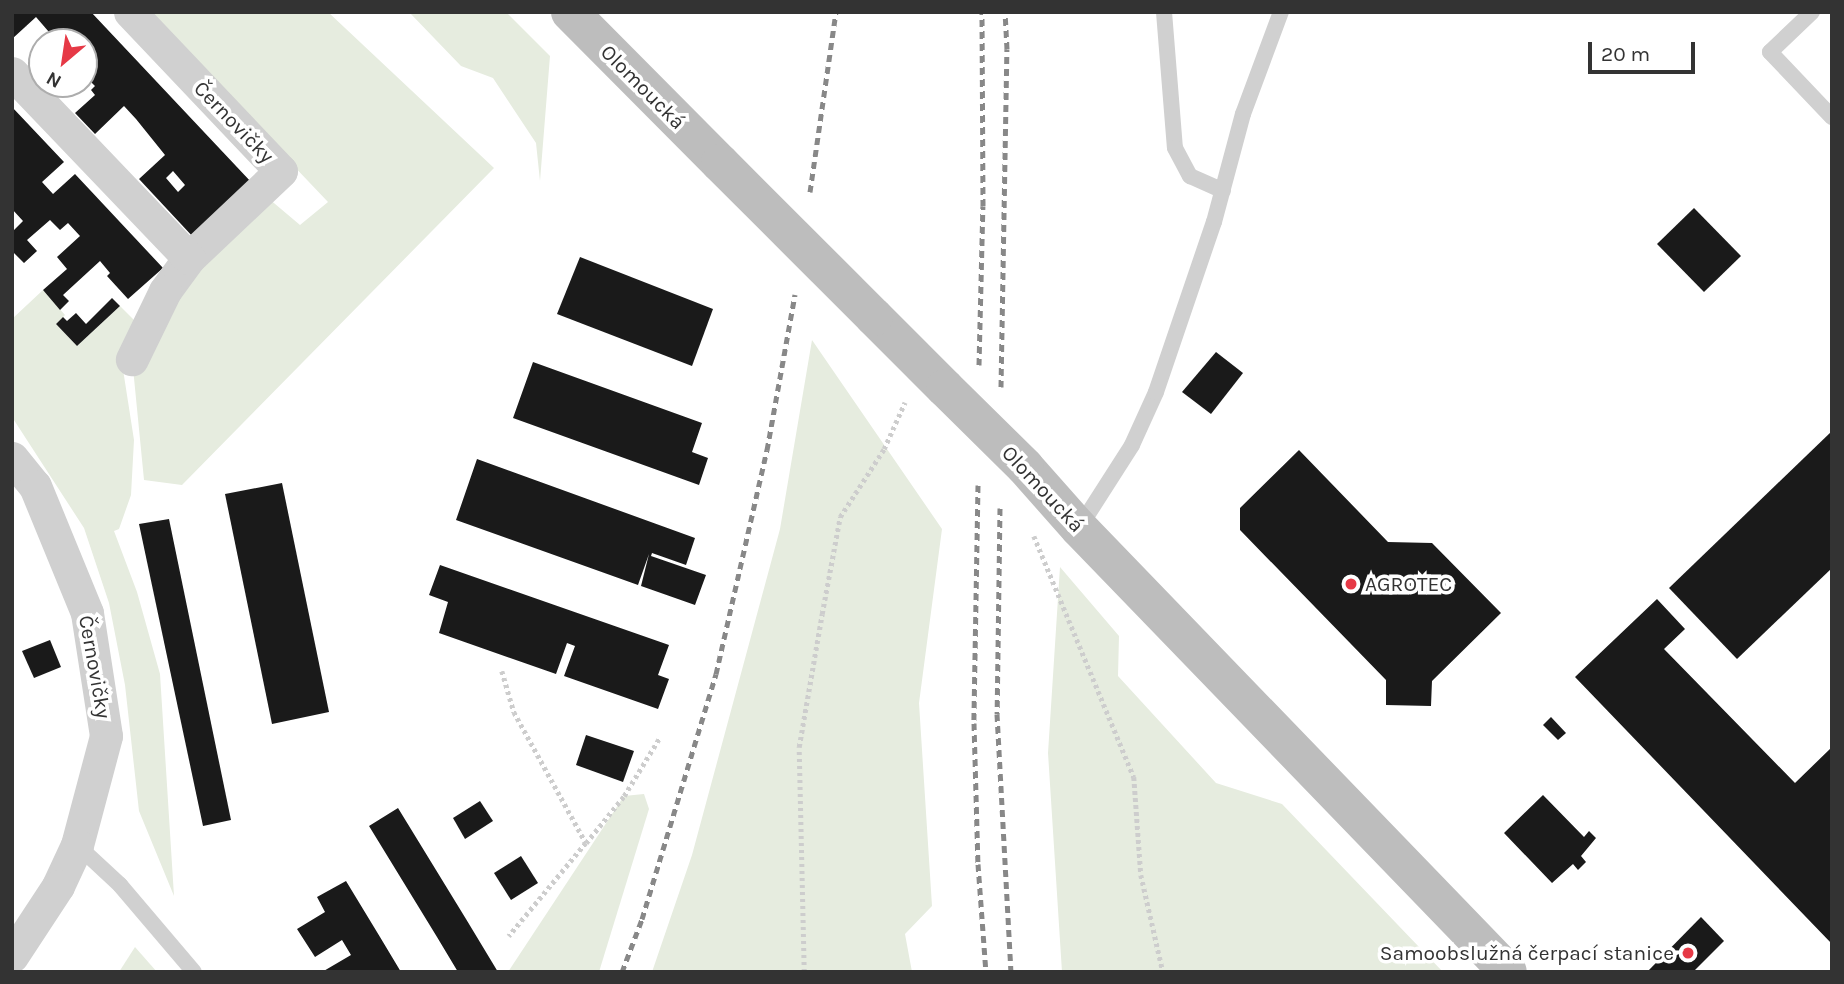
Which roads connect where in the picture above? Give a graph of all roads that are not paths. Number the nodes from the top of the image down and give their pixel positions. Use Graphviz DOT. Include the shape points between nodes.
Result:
graph roads {
  1 [pos="130,12"];
  2 [pos="570,12"];
  3 [pos="1164,12"];
  4 [pos="1281,12"];
  5 [pos="1812,12"];
  6 [pos="12,73"];
  7 [pos="1832,117"];
  8 [pos="1223,191"];
  9 [pos="189,258"];
  10 [pos="132,359"];
  11 [pos="12,458"];
  12 [pos="1079,528"];
  13 [pos="76,845"];
  14 [pos="12,956"];
  15 [pos="194,972"];
  16 [pos="1508,972"];
  1 -- 9 [label="street, Černovičky" via="281,171"];
  2 -- 12 [label="main road, Olomoucká, bridge" via="1025,467"];
  3 -- 8 [label="lane" via="1175,148 1191,176"];
  4 -- 8 [label="lane" via="1243,114"];
  5 -- 7 [label="lane" via="1770,52"];
  6 -- 9 [label="street"];
  8 -- 12 [label="lane" via="1156,392 1132,446"];
  9 -- 10 [label="street, Černovičky" via="165,290"];
  11 -- 13 [label="street, Černovičky" via="35,486 87,613 106,736"];
  12 -- 16 [label="main road, Olomoucká"];
  13 -- 14 [label="street, Černovičky" via="58,886"];
  13 -- 15 [label="lane" via="120,885"];
}
